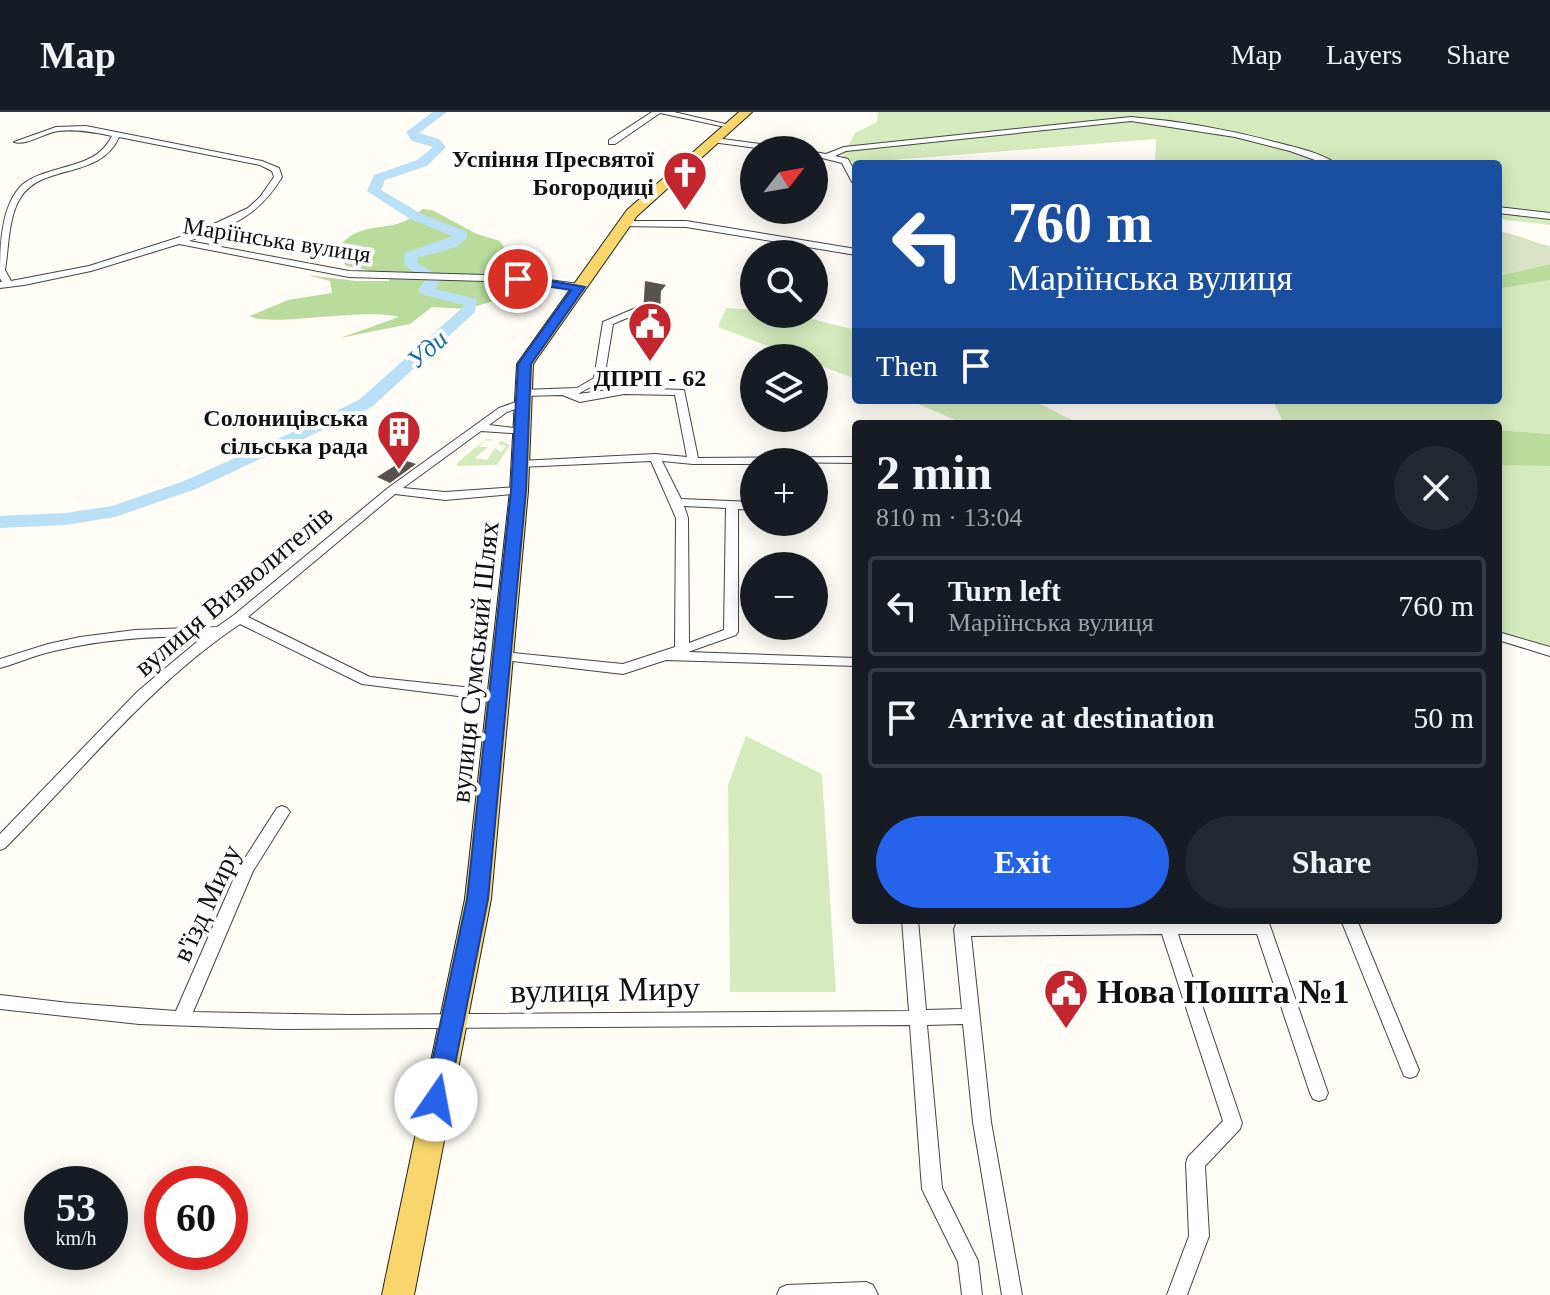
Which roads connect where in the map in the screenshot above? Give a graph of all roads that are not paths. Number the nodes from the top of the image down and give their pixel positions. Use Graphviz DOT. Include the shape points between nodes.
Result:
graph roads {
  1 [pos="660,112"];
  2 [pos="1122,112"];
  3 [pos="1131,119"];
  4 [pos="730,126"];
  5 [pos="116,136"];
  6 [pos="755,136"];
  7 [pos="18,142"];
  8 [pos="612,142"];
  9 [pos="829,156"];
  10 [pos="1322,160"];
  11 [pos="852,174"];
  12 [pos="1502,210"];
  13 [pos="1550,216"];
  14 [pos="623,224"];
  15 [pos="175,241"];
  16 [pos="852,251"];
  17 [pos="4,285"];
  18 [pos="579,287"];
  19 [pos="638,310"];
  20 [pos="565,392"];
  21 [pos="522,398"];
  22 [pos="482,428"];
  23 [pos="522,432"];
  24 [pos="655,457"];
  25 [pos="852,460"];
  26 [pos="693,461"];
  27 [pos="520,464"];
  28 [pos="392,490"];
  29 [pos="519,491"];
  30 [pos="678,502"];
  31 [pos="732,506"];
  32 [pos="740,506"];
  33 [pos="239,618"];
  34 [pos="218,631"];
  35 [pos="1502,637"];
  36 [pos="682,650"];
  37 [pos="1550,652"];
  38 [pos="503,656"];
  39 [pos="666,656"];
  40 [pos="852,662"];
  41 [pos="0,664"];
  42 [pos="482,694"];
  43 [pos="282,812"];
  44 [pos="0,844"];
  45 [pos="910,924"];
  46 [pos="1261,924"];
  47 [pos="1351,924"];
  48 [pos="1168,929"];
  49 [pos="0,1002"];
  50 [pos="971,1016"];
  51 [pos="917,1017"];
  52 [pos="182,1018"];
  53 [pos="453,1021"];
  54 [pos="1410,1070"];
  55 [pos="1319,1093"];
  56 [pos="399,1295"];
  57 [pos="787,1295"];
  58 [pos="868,1295"];
  59 [pos="972,1295"];
  60 [pos="1012,1295"];
  61 [pos="1177,1295"];
  1 -- 4 [label="street"];
  1 -- 8 [label="street"];
  2 -- 3 [label="street"];
  3 -- 9 [label="street" via="844,149"];
  3 -- 10 [label="street" via="1292,149"];
  4 -- 6 [label="street"];
  4 -- 14 [label="main road, вулиця Сумський Шлях"];
  5 -- 7 [label="street" via="74,127"];
  5 -- 15 [label="street" via="216,152 278,172 251,210"];
  5 -- 17 [label="street" via="101,155 19,193 0,270"];
  9 -- 11 [label="street" via="845,161"];
  12 -- 13 [label="street"];
  14 -- 16 [label="street" via="686,224"];
  14 -- 18 [label="main road, вулиця Сумський Шлях"];
  15 -- 17 [label="street, Маріїнська вулиця" via="33,282"];
  15 -- 18 [label="street, Маріїнська вулиця" via="317,270 410,278 527,279"];
  18 -- 21 [label="main road, вулиця Сумський Шлях" via="525,364"];
  19 -- 20 [label="street" via="608,322 599,379 579,391"];
  20 -- 21 [label="street"];
  20 -- 26 [label="street" via="580,399 624,391 680,392"];
  21 -- 22 [label="street, вулиця Визволителів"];
  21 -- 23 [label="main road, вулиця Сумський Шлях"];
  22 -- 23 [label="street"];
  22 -- 28 [label="street, вулиця Визволителів"];
  23 -- 27 [label="main road, вулиця Сумський Шлях"];
  24 -- 26 [label="street"];
  24 -- 27 [label="street"];
  24 -- 30 [label="street"];
  25 -- 26 [label="street"];
  27 -- 29 [label="main road, вулиця Сумський Шлях"];
  28 -- 29 [label="street" via="445,496"];
  28 -- 33 [label="street, вулиця Визволителів"];
  29 -- 38 [label="main road, вулиця Сумський Шлях"];
  30 -- 31 [label="street"];
  30 -- 36 [label="street"];
  31 -- 32 [label="street"];
  31 -- 36 [label="street" via="731,632"];
  33 -- 34 [label="street, вулиця Визволителів"];
  33 -- 42 [label="street" via="367,681"];
  34 -- 41 [label="street" via="102,638"];
  34 -- 44 [label="street, вулиця Визволителів" via="122,715"];
  35 -- 37 [label="street"];
  36 -- 39 [label="street"];
  38 -- 39 [label="street" via="623,669"];
  38 -- 53 [label="main road, вулиця Сумський Шлях" via="478,899"];
  39 -- 40 [label="street"];
  43 -- 52 [label="street, в'їзд Миру" via="246,869"];
  45 -- 51 [label="street"];
  46 -- 48 [label="street"];
  46 -- 55 [label="street"];
  47 -- 54 [label="street"];
  48 -- 50 [label="street" via="962,929"];
  48 -- 61 [label="street" via="1233,1123 1195,1163 1199,1236"];
  49 -- 52 [label="street, вулиця Миру" via="115,1017"];
  50 -- 51 [label="street, вулиця Миру"];
  50 -- 60 [label="street" via="982,1122"];
  51 -- 53 [label="street, вулиця Миру"];
  51 -- 59 [label="street" via="932,1189 968,1261"];
  52 -- 53 [label="street, вулиця Миру"];
  53 -- 56 [label="main road, вулиця Сумський Шлях"];
  57 -- 58 [label="street"];
}
